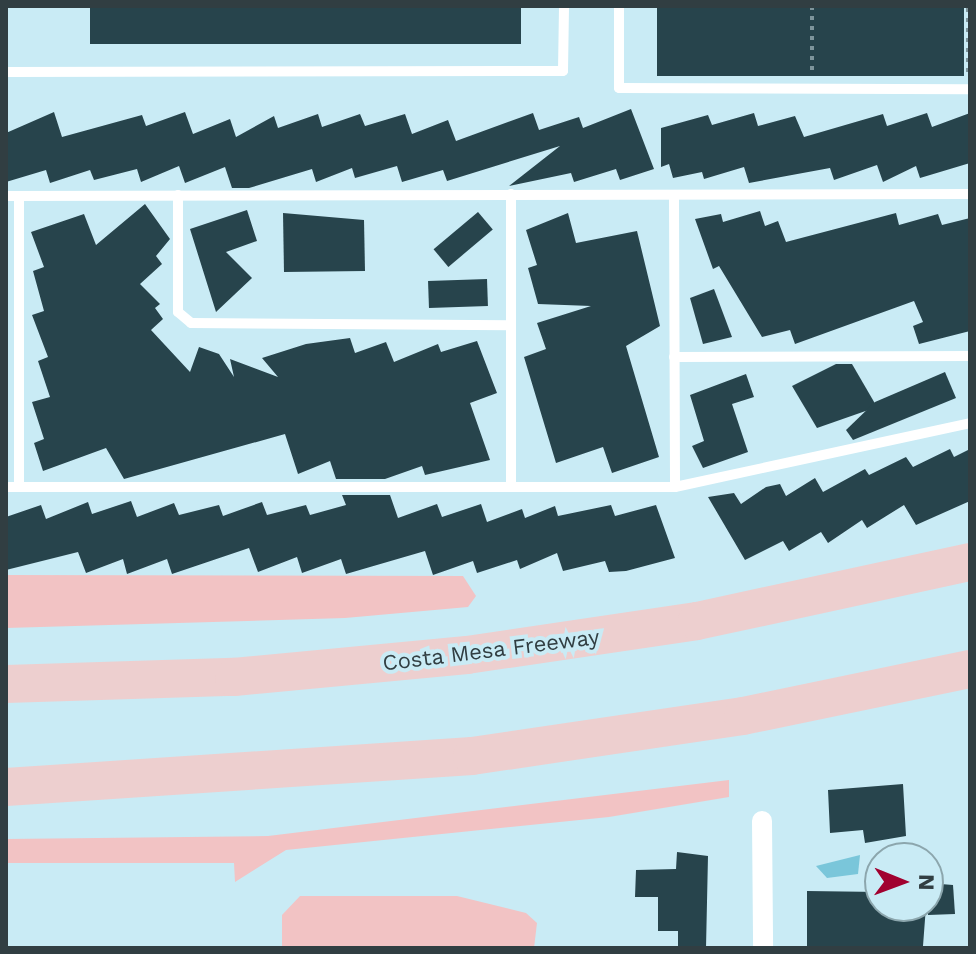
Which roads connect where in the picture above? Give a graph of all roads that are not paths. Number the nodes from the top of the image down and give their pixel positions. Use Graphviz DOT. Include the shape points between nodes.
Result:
graph roads {
  1 [pos="564,6"];
  2 [pos="619,6"];
  3 [pos="6,72"];
  4 [pos="969,89"];
  5 [pos="511,194"];
  6 [pos="970,194"];
  7 [pos="178,195"];
  8 [pos="674,195"];
  9 [pos="6,196"];
  10 [pos="19,196"];
  11 [pos="510,325"];
  12 [pos="970,356"];
  13 [pos="674,357"];
  14 [pos="970,423"];
  15 [pos="6,487"];
  16 [pos="19,487"];
  17 [pos="511,487"];
  18 [pos="675,487"];
  19 [pos="970,562"];
  20 [pos="970,669"];
  21 [pos="6,684"];
  22 [pos="6,787"];
  23 [pos="762,821"];
  24 [pos="763,948"];
  1 -- 3 [label="lane" via="563,71"];
  2 -- 4 [label="lane" via="619,88"];
  5 -- 7 [label="lane"];
  5 -- 8 [label="lane"];
  5 -- 11 [label="lane"];
  6 -- 8 [label="lane"];
  7 -- 10 [label="lane"];
  7 -- 11 [label="lane" via="178,312 191,323"];
  8 -- 13 [label="lane"];
  9 -- 10 [label="lane"];
  10 -- 16 [label="lane"];
  11 -- 17 [label="lane"];
  12 -- 13 [label="lane"];
  13 -- 18 [label="lane"];
  14 -- 18 [label="lane"];
  15 -- 16 [label="lane"];
  16 -- 17 [label="lane"];
  17 -- 18 [label="lane"];
  19 -- 21 [label="highway, Costa Mesa Freeway" via="697,621 467,655 234,677"];
  20 -- 22 [label="highway" via="743,716 472,756"];
  23 -- 24 [label="street"];
}
